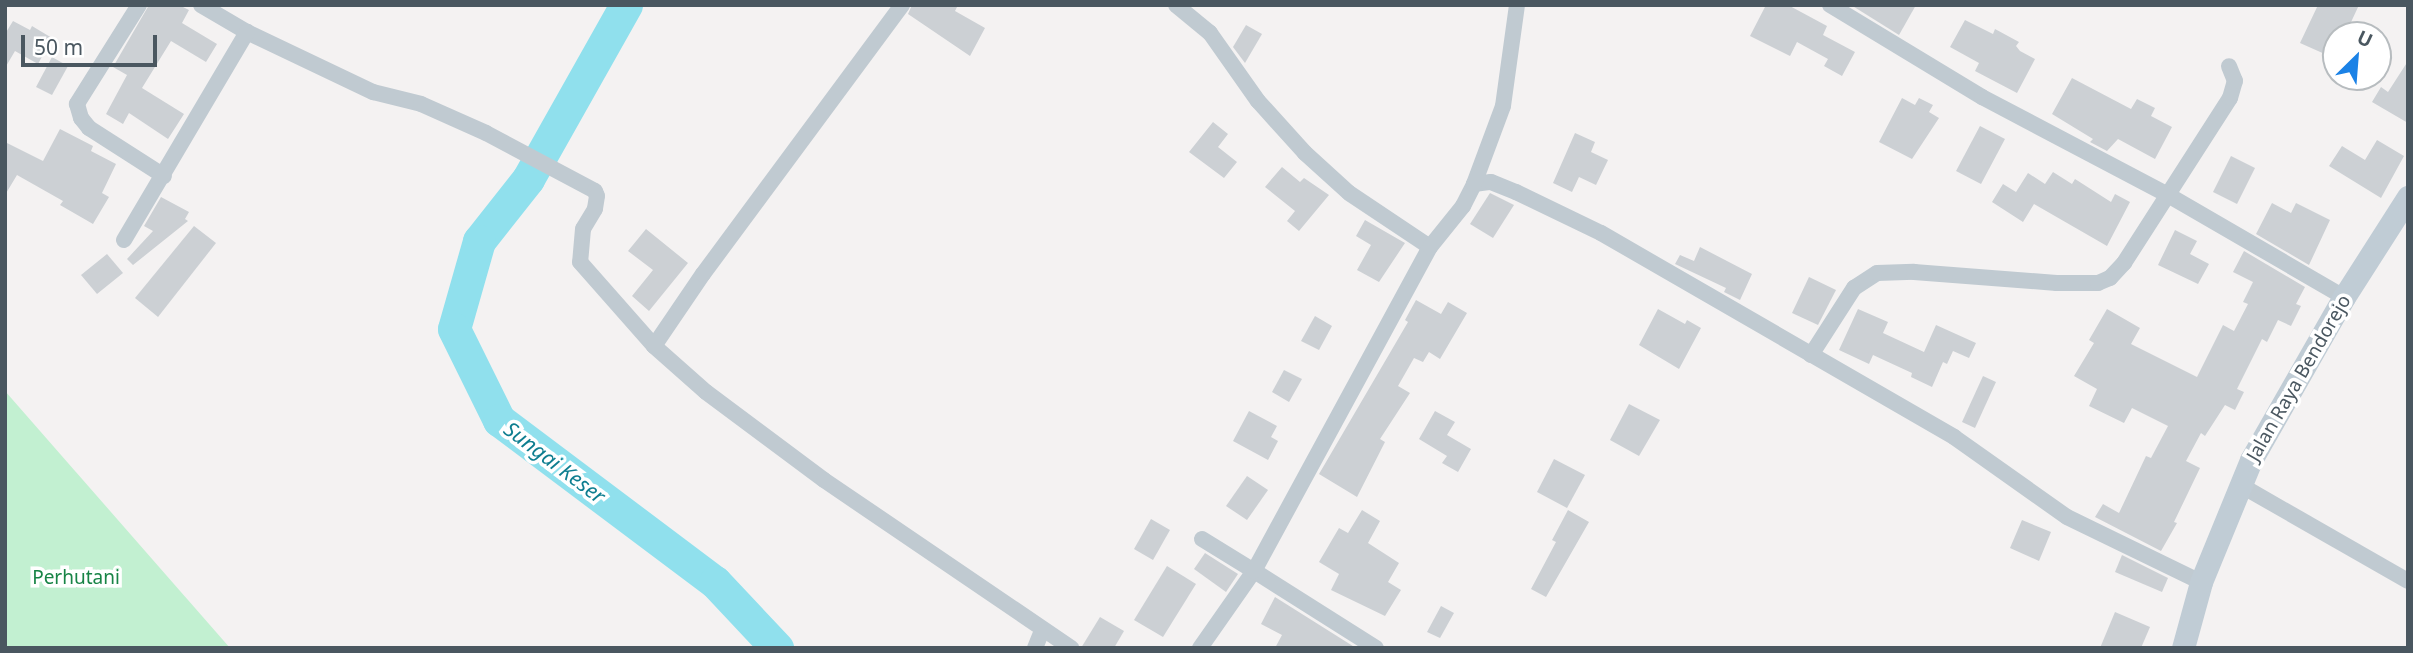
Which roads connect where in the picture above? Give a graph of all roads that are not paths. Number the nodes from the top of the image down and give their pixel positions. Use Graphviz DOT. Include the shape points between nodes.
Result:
graph roads {
  1 [pos="139,5"];
  2 [pos="201,5"];
  3 [pos="902,5"];
  4 [pos="1176,5"];
  5 [pos="1517,5"];
  6 [pos="1830,5"];
  7 [pos="1852,11"];
  8 [pos="247,32"];
  9 [pos="2229,65"];
  10 [pos="164,176"];
  11 [pos="1474,184"];
  12 [pos="2168,195"];
  13 [pos="2408,197"];
  14 [pos="124,240"];
  15 [pos="1430,247"];
  16 [pos="2344,297"];
  17 [pos="654,346"];
  18 [pos="1811,355"];
  19 [pos="2242,486"];
  20 [pos="1202,539"];
  21 [pos="1254,570"];
  22 [pos="2408,581"];
  23 [pos="2201,582"];
  24 [pos="1042,631"];
  25 [pos="1035,648"];
  26 [pos="1071,648"];
  27 [pos="1200,648"];
  28 [pos="1376,648"];
  29 [pos="2183,648"];
  1 -- 10 [label="street" via="77,104 89,128"];
  2 -- 8 [label="street"];
  3 -- 17 [label="street"];
  4 -- 15 [label="street" via="1210,33 1258,102 1305,153 1349,193"];
  5 -- 11 [label="street" via="1503,106"];
  6 -- 7 [label="street"];
  7 -- 12 [label="street" via="1982,97"];
  8 -- 10 [label="street"];
  8 -- 17 [label="street" via="373,92 421,104 486,133 595,191 595,209 583,229 580,262"];
  9 -- 12 [label="street" via="2235,81 2230,98"];
  10 -- 14 [label="street"];
  11 -- 15 [label="street" via="1463,206"];
  11 -- 18 [label="street" via="1491,182 1516,191 1601,233"];
  12 -- 16 [label="street"];
  12 -- 18 [label="street" via="2110,278 2098,283 2057,283 1877,273 1854,288"];
  13 -- 16 [label="main road, Jalan Raya Bendorejo"];
  15 -- 21 [label="street"];
  16 -- 19 [label="main road, Jalan Raya Bendorejo" via="2261,441"];
  17 -- 24 [label="street" via="706,392 824,480"];
  18 -- 23 [label="street" via="1954,437 2067,517"];
  19 -- 22 [label="street"];
  19 -- 23 [label="main road, Jalan Raya Bendorejo"];
  20 -- 21 [label="street"];
  21 -- 27 [label="street"];
  21 -- 28 [label="street"];
  23 -- 29 [label="main road, Jalan Raya Bendorejo"];
  24 -- 25 [label="street"];
  24 -- 26 [label="street"];
}
